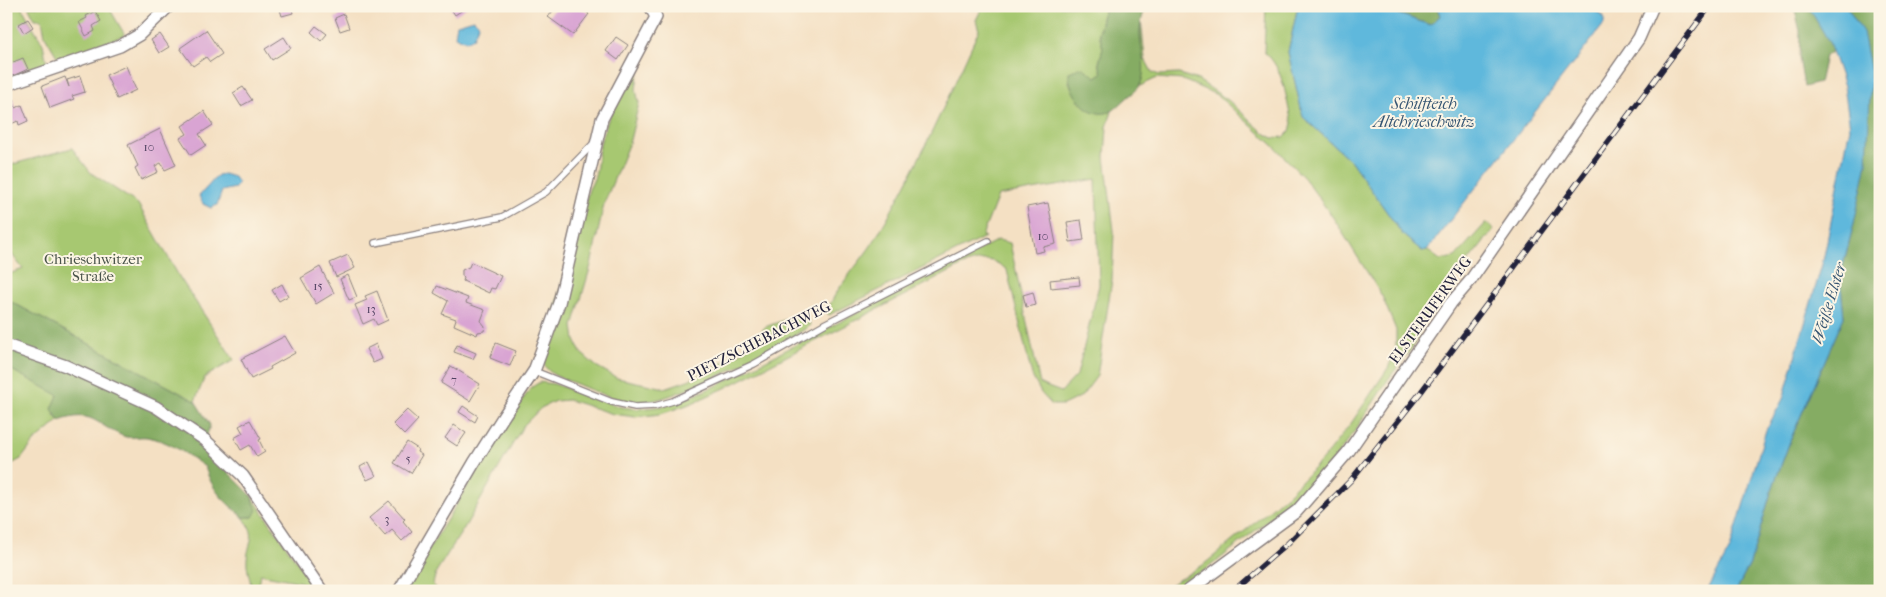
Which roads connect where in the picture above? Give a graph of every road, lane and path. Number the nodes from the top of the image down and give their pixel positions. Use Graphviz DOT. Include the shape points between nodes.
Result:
graph roads {
  1 [pos="169,6"];
  2 [pos="650,6"];
  3 [pos="1653,6"];
  4 [pos="6,85"];
  5 [pos="597,139"];
  6 [pos="988,241"];
  7 [pos="375,243"];
  8 [pos="6,345"];
  9 [pos="534,371"];
  10 [pos="322,591"];
  11 [pos="399,591"];
  12 [pos="1188,591"];
  1 -- 4 [label="street" via="139,35 120,46"];
  2 -- 5 [label="street" via="656,17 602,118"];
  3 -- 12 [label="street, ELSTERUFERWEG" via="1639,38 1348,452 1297,511"];
  5 -- 7 [label="lane" via="546,192 502,217"];
  5 -- 9 [label="street" via="559,303"];
  6 -- 9 [label="lane, PIETZSCHEBACHWEG" via="826,323 754,364 673,401 635,407 612,402"];
  8 -- 10 [label="street" via="66,366 156,407 205,440 243,476"];
  9 -- 11 [label="street" via="479,455"];
}
